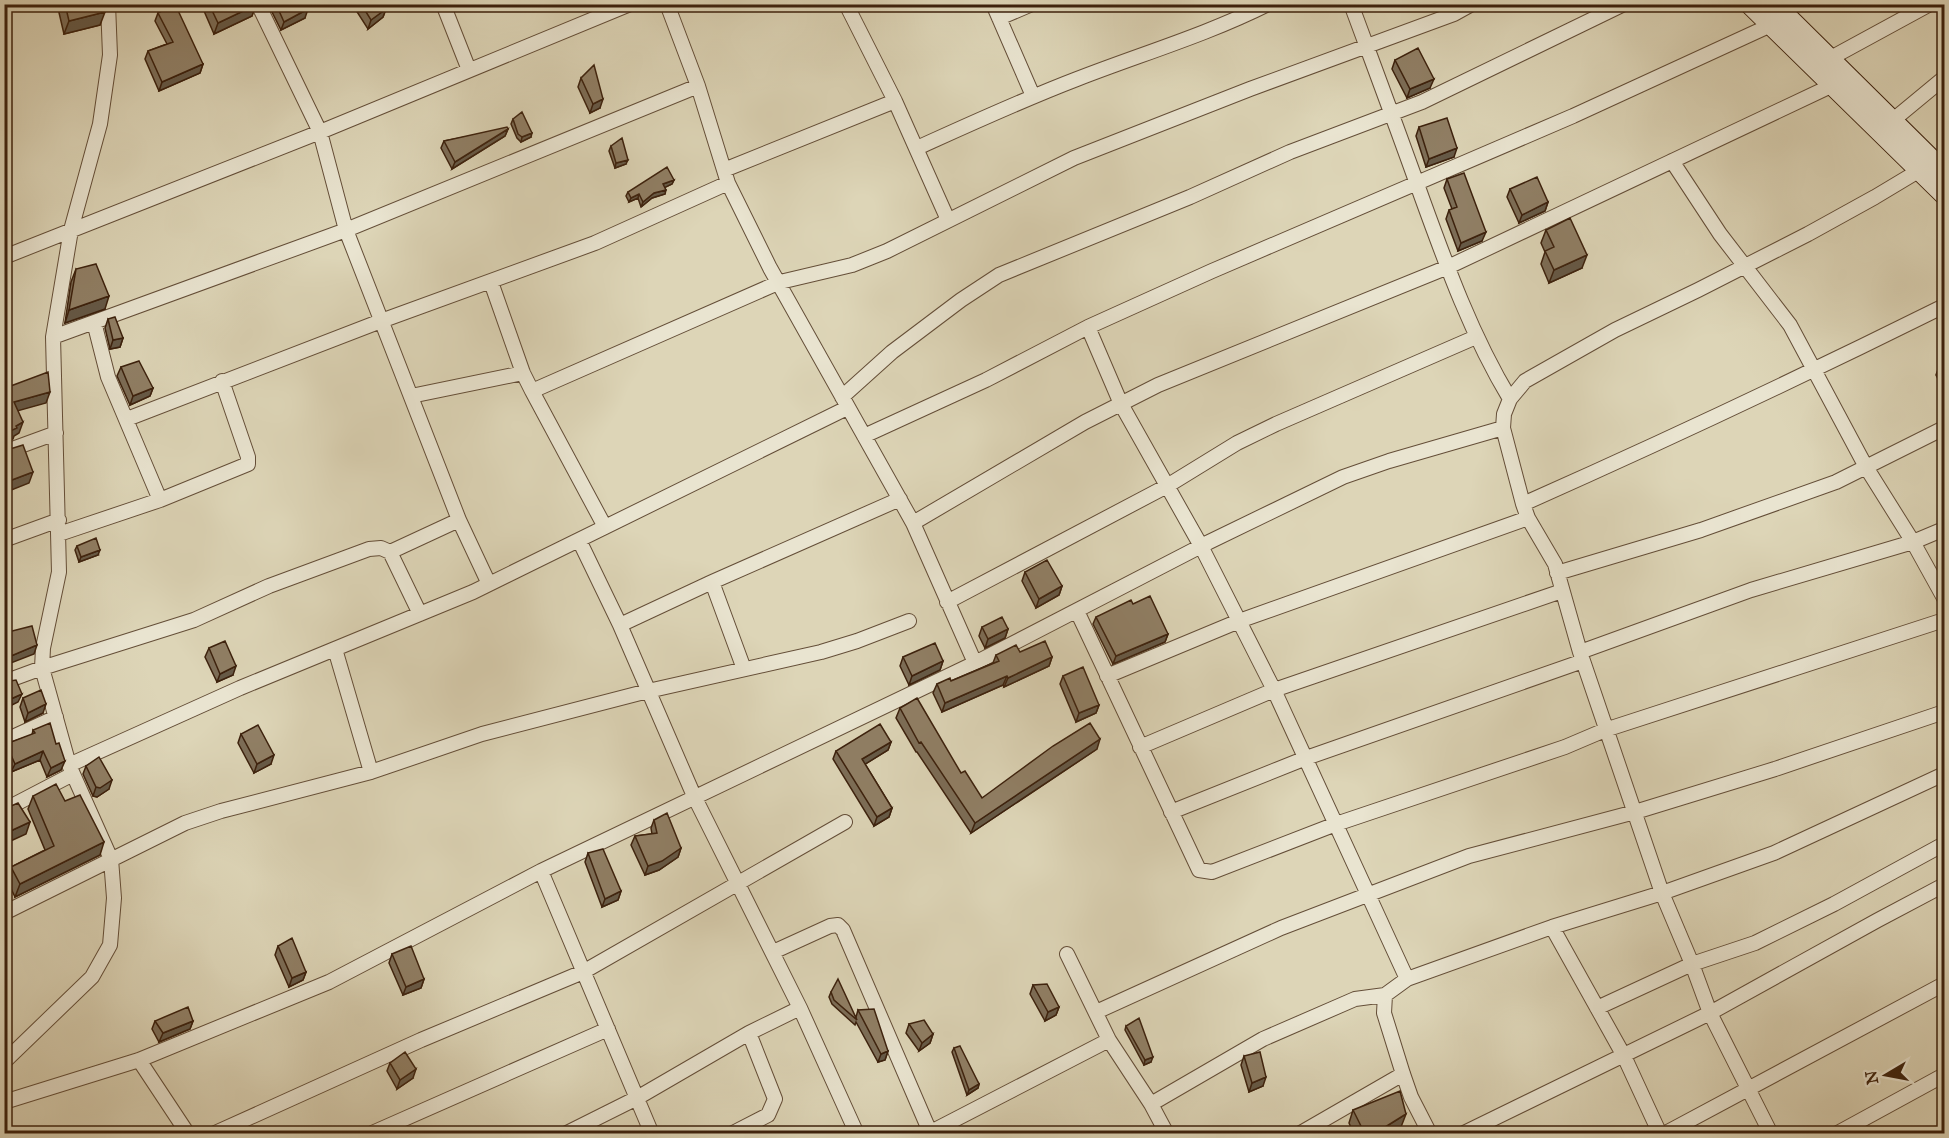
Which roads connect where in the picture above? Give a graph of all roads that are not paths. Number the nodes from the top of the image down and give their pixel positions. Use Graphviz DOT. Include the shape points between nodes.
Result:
graph roads {
  1 [pos="108,4"];
  2 [pos="258,4"];
  3 [pos="443,4"];
  4 [pos="630,4"];
  5 [pos="667,4"];
  6 [pos="846,4"];
  7 [pos="993,4"];
  8 [pos="1032,4"];
  9 [pos="1268,4"];
  10 [pos="1351,4"];
  11 [pos="1472,4"];
  12 [pos="1624,4"];
  13 [pos="1750,4"];
  14 [pos="1774,4"];
  15 [pos="1930,4"];
  16 [pos="999,18"];
  17 [pos="1771,25"];
  18 [pos="1367,47"];
  19 [pos="1829,59"];
  20 [pos="469,70"];
  21 [pos="1944,78"];
  22 [pos="1833,85"];
  23 [pos="698,86"];
  24 [pos="1034,96"];
  25 [pos="895,101"];
  26 [pos="1392,114"];
  27 [pos="1892,122"];
  28 [pos="320,132"];
  29 [pos="917,148"];
  30 [pos="1672,161"];
  31 [pos="1920,170"];
  32 [pos="1944,172"];
  33 [pos="726,177"];
  34 [pos="1417,183"];
  35 [pos="1944,195"];
  36 [pos="948,220"];
  37 [pos="71,230"];
  38 [pos="346,230"];
  39 [pos="4,257"];
  40 [pos="1448,267"];
  41 [pos="1745,267"];
  42 [pos="491,282"];
  43 [pos="780,282"];
  44 [pos="1944,306"];
  45 [pos="381,321"];
  46 [pos="94,322"];
  47 [pos="1088,327"];
  48 [pos="53,337"];
  49 [pos="1476,337"];
  50 [pos="1815,370"];
  51 [pos="523,373"];
  52 [pos="222,381"];
  53 [pos="532,392"];
  54 [pos="411,396"];
  55 [pos="1510,399"];
  56 [pos="845,402"];
  57 [pos="1121,404"];
  58 [pos="126,419"];
  59 [pos="1503,428"];
  60 [pos="1944,429"];
  61 [pos="56,433"];
  62 [pos="864,436"];
  63 [pos="4,452"];
  64 [pos="1866,467"];
  65 [pos="1167,486"];
  66 [pos="900,499"];
  67 [pos="160,500"];
  68 [pos="1523,504"];
  69 [pos="1528,518"];
  70 [pos="459,520"];
  71 [pos="913,523"];
  72 [pos="59,527"];
  73 [pos="605,527"];
  74 [pos="1944,529"];
  75 [pos="4,540"];
  76 [pos="579,540"];
  77 [pos="1913,542"];
  78 [pos="1201,546"];
  79 [pos="390,552"];
  80 [pos="1557,573"];
  81 [pos="712,582"];
  82 [pos="489,584"];
  83 [pos="1562,591"];
  84 [pos="1944,598"];
  85 [pos="947,602"];
  86 [pos="1077,611"];
  87 [pos="420,614"];
  88 [pos="1944,620"];
  89 [pos="909,621"];
  90 [pos="1239,621"];
  91 [pos="620,625"];
  92 [pos="335,649"];
  93 [pos="1581,656"];
  94 [pos="975,663"];
  95 [pos="42,668"];
  96 [pos="744,669"];
  97 [pos="1107,676"];
  98 [pos="4,682"];
  99 [pos="1274,690"];
  100 [pos="648,691"];
  101 [pos="1944,712"];
  102 [pos="56,717"];
  103 [pos="1605,730"];
  104 [pos="4,741"];
  105 [pos="1140,747"];
  106 [pos="1306,758"];
  107 [pos="71,770"];
  108 [pos="371,772"];
  109 [pos="1944,774"];
  110 [pos="694,796"];
  111 [pos="4,810"];
  112 [pos="1171,812"];
  113 [pos="1635,812"];
  114 [pos="846,822"];
  115 [pos="1336,824"];
  116 [pos="1944,844"];
  117 [pos="111,859"];
  118 [pos="541,871"];
  119 [pos="737,885"];
  120 [pos="1944,885"];
  121 [pos="1662,893"];
  122 [pos="1368,896"];
  123 [pos="4,913"];
  124 [pos="1552,927"];
  125 [pos="773,952"];
  126 [pos="1068,954"];
  127 [pos="1692,964"];
  128 [pos="583,972"];
  129 [pos="1407,979"];
  130 [pos="1944,985"];
  131 [pos="1385,995"];
  132 [pos="800,1008"];
  133 [pos="1597,1008"];
  134 [pos="1096,1012"];
  135 [pos="1710,1013"];
  136 [pos="608,1029"];
  137 [pos="749,1033"];
  138 [pos="1110,1040"];
  139 [pos="1624,1056"];
  140 [pos="139,1060"];
  141 [pos="4,1062"];
  142 [pos="1403,1074"];
  143 [pos="1944,1075"];
  144 [pos="1749,1088"];
  145 [pos="637,1098"];
  146 [pos="4,1102"];
  147 [pos="1151,1104"];
  148 [pos="1165,1130"];
  149 [pos="928,1133"];
  150 [pos="188,1134"];
  151 [pos="213,1134"];
  152 [pos="370,1134"];
  153 [pos="564,1134"];
  154 [pos="652,1134"];
  155 [pos="731,1134"];
  156 [pos="857,1134"];
  157 [pos="1149,1134"];
  158 [pos="1299,1134"];
  159 [pos="1430,1134"];
  160 [pos="1462,1134"];
  161 [pos="1662,1134"];
  162 [pos="1771,1134"];
  163 [pos="1836,1134"];
  1 -- 37 [label="street" via="110,55 100,124"];
  2 -- 28 [label="street"];
  3 -- 20 [label="street"];
  4 -- 20 [label="street"];
  5 -- 23 [label="street"];
  6 -- 25 [label="street"];
  7 -- 16 [label="street"];
  8 -- 16 [label="street"];
  9 -- 24 [label="street" via="1202,34"];
  10 -- 18 [label="street"];
  11 -- 18 [label="street"];
  12 -- 26 [label="street"];
  13 -- 17 [label="main road"];
  14 -- 19 [label="main road"];
  15 -- 19 [label="street"];
  16 -- 24 [label="street"];
  17 -- 22 [label="main road"];
  17 -- 34 [label="street"];
  18 -- 26 [label="street"];
  18 -- 36 [label="street" via="1074,158"];
  19 -- 27 [label="main road"];
  20 -- 28 [label="street"];
  21 -- 27 [label="street"];
  22 -- 30 [label="street"];
  22 -- 31 [label="main road"];
  23 -- 33 [label="street"];
  23 -- 38 [label="street"];
  24 -- 29 [label="street"];
  25 -- 29 [label="street"];
  25 -- 33 [label="street"];
  26 -- 34 [label="street"];
  26 -- 56 [label="street" via="1290,152 999,275 892,352"];
  27 -- 32 [label="main road"];
  28 -- 37 [label="street"];
  28 -- 38 [label="street"];
  29 -- 36 [label="street"];
  30 -- 40 [label="street"];
  30 -- 41 [label="street"];
  31 -- 35 [label="main road"];
  31 -- 41 [label="street"];
  33 -- 42 [label="street" via="595,243"];
  33 -- 43 [label="street"];
  34 -- 40 [label="street"];
  34 -- 47 [label="street"];
  36 -- 43 [label="street" via="852,265"];
  37 -- 39 [label="street"];
  37 -- 48 [label="street"];
  38 -- 45 [label="street"];
  38 -- 46 [label="street"];
  40 -- 49 [label="street"];
  40 -- 57 [label="street" via="1168,381"];
  41 -- 50 [label="street" via="1790,325"];
  41 -- 55 [label="street" via="1616,330 1525,381"];
  42 -- 45 [label="street"];
  42 -- 51 [label="street"];
  43 -- 53 [label="street"];
  43 -- 56 [label="street"];
  44 -- 50 [label="street"];
  45 -- 52 [label="street"];
  45 -- 54 [label="street"];
  46 -- 48 [label="street"];
  46 -- 58 [label="street" via="108,377"];
  47 -- 57 [label="street"];
  47 -- 62 [label="street" via="986,380"];
  48 -- 61 [label="street"];
  49 -- 55 [label="street"];
  49 -- 65 [label="street" via="1276,424"];
  50 -- 64 [label="street"];
  50 -- 68 [label="street"];
  51 -- 53 [label="street"];
  51 -- 54 [label="street"];
  52 -- 58 [label="street"];
  52 -- 67 [label="street" via="248,464"];
  53 -- 73 [label="street"];
  54 -- 70 [label="street"];
  55 -- 59 [label="street"];
  56 -- 62 [label="street"];
  56 -- 73 [label="street"];
  57 -- 65 [label="street"];
  57 -- 71 [label="street"];
  58 -- 67 [label="street"];
  59 -- 68 [label="street"];
  59 -- 78 [label="street" via="1343,477"];
  60 -- 64 [label="street"];
  61 -- 63 [label="street"];
  61 -- 72 [label="street"];
  62 -- 66 [label="street"];
  64 -- 77 [label="street"];
  64 -- 80 [label="street" via="1836,482 1701,530"];
  65 -- 78 [label="street"];
  65 -- 85 [label="street"];
  66 -- 71 [label="street"];
  66 -- 81 [label="street"];
  67 -- 72 [label="street"];
  68 -- 69 [label="street"];
  69 -- 80 [label="street"];
  69 -- 90 [label="street"];
  70 -- 79 [label="street"];
  70 -- 82 [label="street"];
  71 -- 85 [label="street"];
  72 -- 75 [label="street"];
  72 -- 95 [label="street" via="59,572"];
  73 -- 76 [label="street"];
  74 -- 77 [label="street"];
  76 -- 82 [label="street"];
  76 -- 91 [label="street"];
  77 -- 84 [label="street"];
  77 -- 93 [label="street" via="1751,590"];
  78 -- 86 [label="street"];
  78 -- 90 [label="street"];
  79 -- 87 [label="street"];
  79 -- 95 [label="street" via="381,548 350,555 194,620"];
  80 -- 83 [label="street"];
  81 -- 91 [label="street"];
  81 -- 96 [label="street"];
  82 -- 87 [label="street"];
  83 -- 93 [label="street"];
  83 -- 99 [label="street"];
  85 -- 94 [label="street"];
  86 -- 94 [label="street"];
  86 -- 97 [label="street"];
  87 -- 92 [label="street"];
  88 -- 103 [label="street"];
  89 -- 96 [label="street" via="821,652"];
  90 -- 97 [label="street"];
  90 -- 99 [label="street"];
  91 -- 100 [label="street"];
  92 -- 107 [label="street" via="240,688"];
  92 -- 108 [label="street"];
  93 -- 103 [label="street"];
  93 -- 106 [label="street"];
  94 -- 110 [label="street"];
  95 -- 98 [label="street"];
  95 -- 102 [label="street"];
  96 -- 100 [label="street"];
  97 -- 105 [label="street"];
  99 -- 105 [label="street"];
  99 -- 106 [label="street"];
  100 -- 108 [label="street" via="482,734"];
  100 -- 110 [label="street"];
  101 -- 113 [label="street"];
  102 -- 104 [label="street"];
  102 -- 107 [label="street"];
  103 -- 113 [label="street"];
  103 -- 115 [label="street"];
  105 -- 112 [label="street"];
  106 -- 112 [label="street"];
  106 -- 115 [label="street"];
  107 -- 111 [label="street"];
  107 -- 117 [label="street"];
  108 -- 117 [label="street" via="185,823"];
  109 -- 121 [label="street" via="1774,853"];
  110 -- 118 [label="street"];
  110 -- 119 [label="street"];
  112 -- 115 [label="street" via="1199,870 1205,873"];
  113 -- 121 [label="street"];
  113 -- 122 [label="street" via="1469,856"];
  114 -- 119 [label="street"];
  115 -- 122 [label="street"];
  116 -- 127 [label="street" via="1755,943"];
  117 -- 123 [label="street"];
  117 -- 141 [label="street" via="114,898 110,945 93,978"];
  118 -- 128 [label="street"];
  118 -- 140 [label="street" via="329,982"];
  119 -- 125 [label="street"];
  119 -- 128 [label="street"];
  120 -- 135 [label="street"];
  121 -- 124 [label="street"];
  121 -- 127 [label="street"];
  122 -- 129 [label="street"];
  122 -- 134 [label="street" via="1281,928"];
  124 -- 129 [label="street"];
  124 -- 133 [label="street"];
  125 -- 132 [label="street"];
  125 -- 149 [label="street" via="830,926 838,925 843,930"];
  126 -- 134 [label="street"];
  127 -- 133 [label="street"];
  127 -- 135 [label="street"];
  128 -- 136 [label="street"];
  128 -- 151 [label="street"];
  129 -- 131 [label="street"];
  130 -- 144 [label="street"];
  131 -- 142 [label="street" via="1384,1013"];
  131 -- 147 [label="street" via="1355,999 1263,1039"];
  132 -- 137 [label="street"];
  132 -- 156 [label="street"];
  133 -- 139 [label="street"];
  134 -- 138 [label="street"];
  135 -- 139 [label="street"];
  135 -- 144 [label="street"];
  136 -- 145 [label="street"];
  136 -- 152 [label="street"];
  137 -- 145 [label="street"];
  137 -- 155 [label="street" via="775,1099 768,1115"];
  138 -- 147 [label="street"];
  138 -- 149 [label="street"];
  139 -- 160 [label="street"];
  139 -- 161 [label="street"];
  140 -- 146 [label="street"];
  140 -- 150 [label="street"];
  142 -- 158 [label="street"];
  142 -- 159 [label="street"];
  143 -- 163 [label="street"];
  144 -- 161 [label="street"];
  144 -- 162 [label="street"];
  145 -- 153 [label="street"];
  145 -- 154 [label="street"];
  147 -- 148 [label="street"];
  148 -- 157 [label="street"];
}
